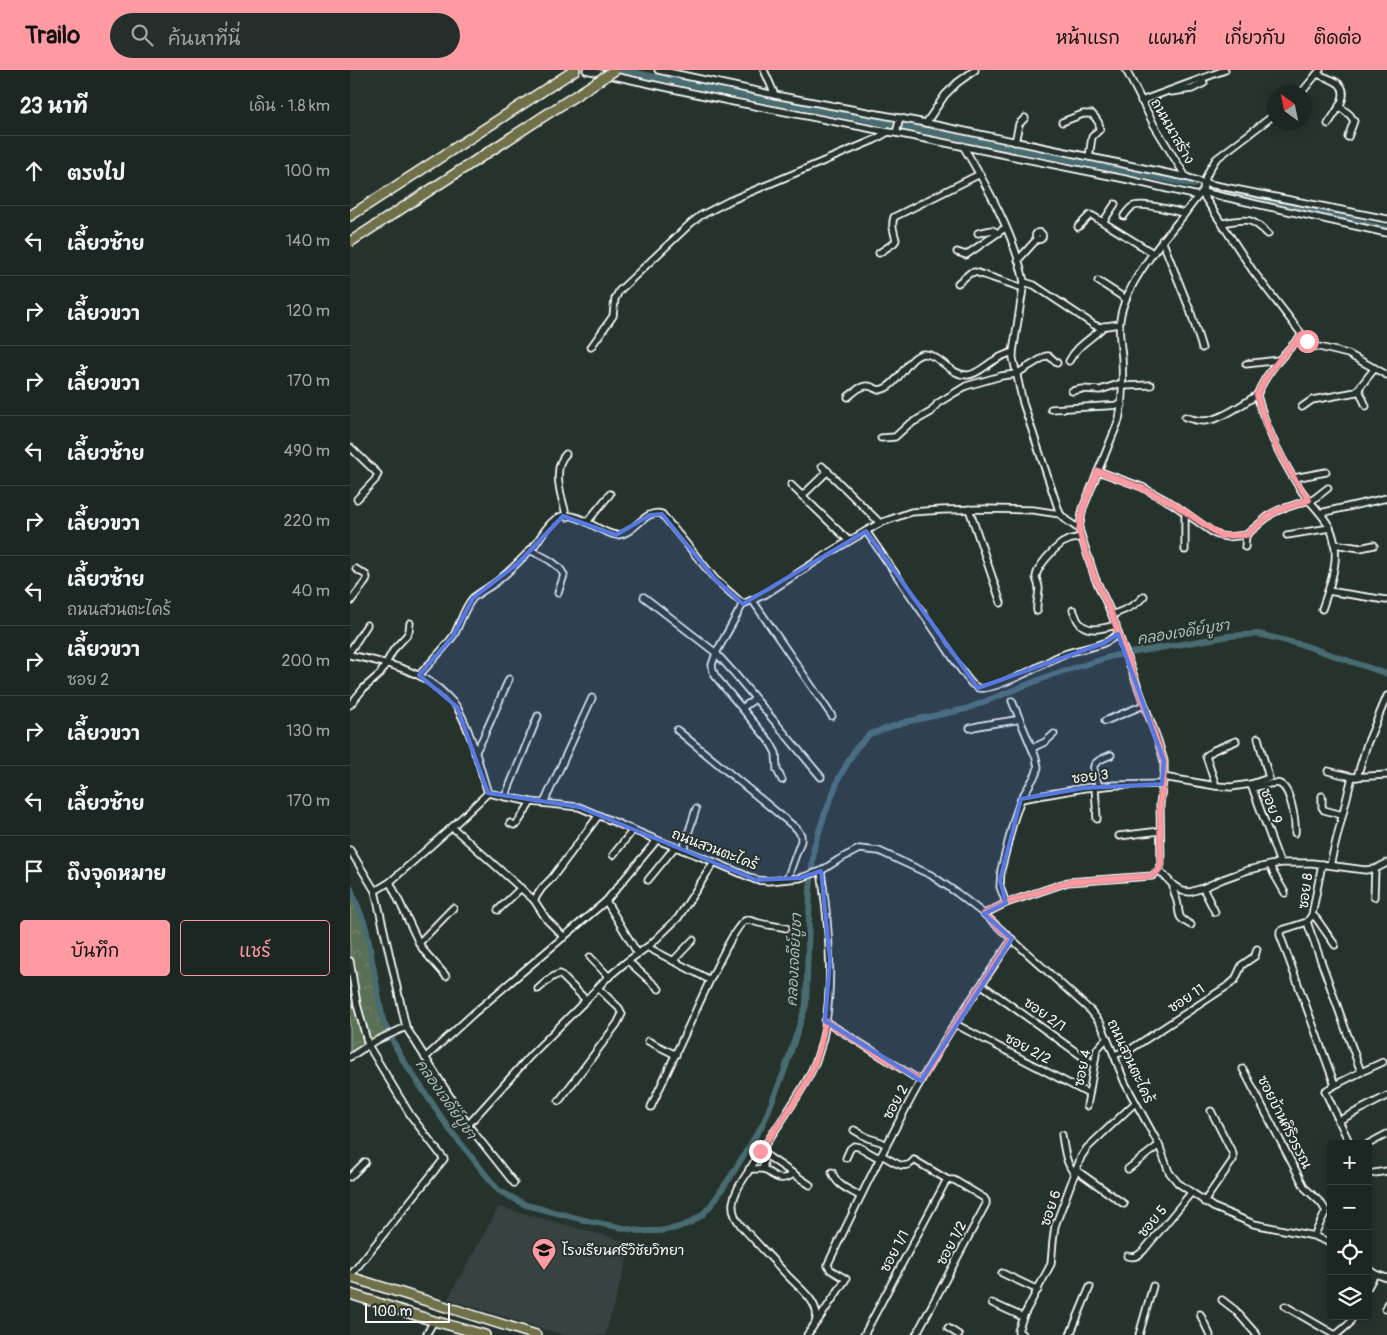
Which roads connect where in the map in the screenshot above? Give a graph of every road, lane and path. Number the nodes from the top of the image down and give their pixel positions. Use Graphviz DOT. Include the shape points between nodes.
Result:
graph roads {
  1 [pos="575,70"];
  2 [pos="586,70"];
  3 [pos="614,70"];
  4 [pos="658,70"];
  5 [pos="764,70"];
  6 [pos="975,70"];
  7 [pos="1126,70"];
  8 [pos="1225,70"];
  9 [pos="1318,72"];
  10 [pos="1204,83"];
  11 [pos="1308,85"];
  12 [pos="1166,91"];
  13 [pos="775,94"];
  14 [pos="1141,101"];
  15 [pos="1339,106"];
  16 [pos="1025,118"];
  17 [pos="1267,119"];
  18 [pos="900,120"];
  19 [pos="1062,122"];
  20 [pos="926,123"];
  21 [pos="1328,124"];
  22 [pos="888,132"];
  23 [pos="897,132"];
  24 [pos="1348,137"];
  25 [pos="1015,142"];
  26 [pos="963,146"];
  27 [pos="1089,157"];
  28 [pos="980,174"];
  29 [pos="1186,177"];
  30 [pos="1204,183"];
  31 [pos="1200,194"];
  32 [pos="1115,204"];
  33 [pos="1184,214"];
  34 [pos="350,216"];
  35 [pos="1124,216"];
  36 [pos="1387,219"];
  37 [pos="1103,222"];
  38 [pos="1222,223"];
  39 [pos="1078,227"];
  40 [pos="1005,228"];
  41 [pos="978,233"];
  42 [pos="998,233"];
  43 [pos="1268,234"];
  44 [pos="1387,234"];
  45 [pos="1037,239"];
  46 [pos="1162,240"];
  47 [pos="350,242"];
  48 [pos="957,252"];
  49 [pos="1153,253"];
  50 [pos="879,254"];
  51 [pos="1018,260"];
  52 [pos="1098,281"];
  53 [pos="958,284"];
  54 [pos="1023,285"];
  55 [pos="1126,299"];
  56 [pos="1120,324"];
  57 [pos="1104,326"];
  58 [pos="1302,335"];
  59 [pos="592,347"];
  60 [pos="1202,348"];
  61 [pos="1013,352"];
  62 [pos="1279,360"];
  63 [pos="1069,361"];
  64 [pos="1057,363"];
  65 [pos="1246,364"];
  66 [pos="1374,368"];
  67 [pos="1016,374"];
  68 [pos="1387,375"];
  69 [pos="1122,384"];
  70 [pos="1151,385"];
  71 [pos="1359,390"];
  72 [pos="1072,391"];
  73 [pos="1257,395"];
  74 [pos="848,397"];
  75 [pos="1122,405"];
  76 [pos="1366,406"];
  77 [pos="1302,407"];
  78 [pos="1051,409"];
  79 [pos="1185,417"];
  80 [pos="881,438"];
  81 [pos="350,448"];
  82 [pos="566,454"];
  83 [pos="822,466"];
  84 [pos="1098,471"];
  85 [pos="828,472"];
  86 [pos="1326,472"];
  87 [pos="1294,478"];
  88 [pos="791,484"];
  89 [pos="1328,488"];
  90 [pos="610,494"];
  91 [pos="802,496"];
  92 [pos="1387,498"];
  93 [pos="357,499"];
  94 [pos="1310,501"];
  95 [pos="969,509"];
  96 [pos="1185,513"];
  97 [pos="1320,513"];
  98 [pos="1060,514"];
  99 [pos="567,517"];
  100 [pos="587,522"];
  101 [pos="880,523"];
  102 [pos="1330,528"];
  103 [pos="1079,530"];
  104 [pos="866,531"];
  105 [pos="1246,535"];
  106 [pos="1287,535"];
  107 [pos="1081,537"];
  108 [pos="849,541"];
  109 [pos="1334,544"];
  110 [pos="1374,545"];
  111 [pos="1245,547"];
  112 [pos="530,550"];
  113 [pos="1185,550"];
  114 [pos="356,569"];
  115 [pos="1328,591"];
  116 [pos="558,593"];
  117 [pos="1144,596"];
  118 [pos="644,597"];
  119 [pos="753,600"];
  120 [pos="1386,600"];
  121 [pos="350,602"];
  122 [pos="1001,603"];
  123 [pos="743,604"];
  124 [pos="1322,608"];
  125 [pos="1073,610"];
  126 [pos="1037,611"];
  127 [pos="1112,615"];
  128 [pos="410,623"];
  129 [pos="367,625"];
  130 [pos="1116,625"];
  131 [pos="1118,634"];
  132 [pos="350,651"];
  133 [pos="716,654"];
  134 [pos="350,655"];
  135 [pos="386,663"];
  136 [pos="419,676"];
  137 [pos="509,679"];
  138 [pos="1387,696"];
  139 [pos="592,698"];
  140 [pos="756,699"];
  141 [pos="1012,701"];
  142 [pos="350,704"];
  143 [pos="1144,705"];
  144 [pos="742,708"];
  145 [pos="538,716"];
  146 [pos="832,716"];
  147 [pos="1020,719"];
  148 [pos="1105,722"];
  149 [pos="970,728"];
  150 [pos="677,730"];
  151 [pos="1054,734"];
  152 [pos="1258,738"];
  153 [pos="1236,741"];
  154 [pos="1032,748"];
  155 [pos="475,753"];
  156 [pos="1111,755"];
  157 [pos="1387,768"];
  158 [pos="1328,771"];
  159 [pos="1386,775"];
  160 [pos="1354,776"];
  161 [pos="821,777"];
  162 [pos="1163,777"];
  163 [pos="782,780"];
  164 [pos="1162,784"];
  165 [pos="1216,786"];
  166 [pos="1252,786"];
  167 [pos="1097,787"];
  168 [pos="488,793"];
  169 [pos="505,796"];
  170 [pos="1322,796"];
  171 [pos="1021,799"];
  172 [pos="531,802"];
  173 [pos="544,803"];
  174 [pos="696,809"];
  175 [pos="1342,814"];
  176 [pos="598,815"];
  177 [pos="1097,819"];
  178 [pos="510,823"];
  179 [pos="452,827"];
  180 [pos="633,830"];
  181 [pos="1160,831"];
  182 [pos="1295,832"];
  183 [pos="1119,836"];
  184 [pos="657,840"];
  185 [pos="675,847"];
  186 [pos="350,850"];
  187 [pos="683,850"];
  188 [pos="613,855"];
  189 [pos="714,862"];
  190 [pos="1280,863"];
  191 [pos="1387,863"];
  192 [pos="1322,864"];
  193 [pos="1270,865"];
  194 [pos="1330,865"];
  195 [pos="1375,869"];
  196 [pos="1159,870"];
  197 [pos="817,872"];
  198 [pos="787,879"];
  199 [pos="648,880"];
  200 [pos="390,882"];
  201 [pos="1173,885"];
  202 [pos="521,888"];
  203 [pos="1203,888"];
  204 [pos="375,891"];
  205 [pos="1285,892"];
  206 [pos="1374,897"];
  207 [pos="534,900"];
  208 [pos="606,901"];
  209 [pos="1006,903"];
  210 [pos="453,908"];
  211 [pos="498,910"];
  212 [pos="1215,912"];
  213 [pos="984,914"];
  214 [pos="1312,916"];
  215 [pos="1307,922"];
  216 [pos="1191,925"];
  217 [pos="786,928"];
  218 [pos="564,938"];
  219 [pos="693,940"];
  220 [pos="1012,940"];
  221 [pos="419,943"];
  222 [pos="1335,945"];
  223 [pos="647,948"];
  224 [pos="1257,948"];
  225 [pos="638,954"];
  226 [pos="590,957"];
  227 [pos="350,961"];
  228 [pos="628,961"];
  229 [pos="673,961"];
  230 [pos="446,976"];
  231 [pos="609,977"];
  232 [pos="710,980"];
  233 [pos="982,985"];
  234 [pos="598,988"];
  235 [pos="538,989"];
  236 [pos="659,989"];
  237 [pos="586,1000"];
  238 [pos="825,1021"];
  239 [pos="955,1024"];
  240 [pos="403,1028"];
  241 [pos="1107,1038"];
  242 [pos="648,1041"];
  243 [pos="371,1044"];
  244 [pos="676,1055"];
  245 [pos="1114,1055"];
  246 [pos="350,1058"];
  247 [pos="425,1058"];
  248 [pos="1383,1062"];
  249 [pos="1094,1064"];
  250 [pos="1244,1068"];
  251 [pos="1361,1072"];
  252 [pos="921,1081"];
  253 [pos="1335,1085"];
  254 [pos="1089,1094"];
  255 [pos="1387,1096"];
  256 [pos="559,1101"];
  257 [pos="1135,1103"];
  258 [pos="1087,1106"];
  259 [pos="651,1107"];
  260 [pos="1211,1111"];
  261 [pos="1338,1120"];
  262 [pos="468,1125"];
  263 [pos="854,1130"];
  264 [pos="1387,1134"];
  265 [pos="1062,1135"];
  266 [pos="1348,1140"];
  267 [pos="1372,1142"];
  268 [pos="1159,1144"];
  269 [pos="886,1145"];
  270 [pos="762,1152"];
  271 [pos="880,1156"];
  272 [pos="846,1158"];
  273 [pos="365,1162"];
  274 [pos="750,1169"];
  275 [pos="1128,1169"];
  276 [pos="764,1170"];
  277 [pos="1387,1171"];
  278 [pos="832,1172"];
  279 [pos="1076,1172"];
  280 [pos="1372,1173"];
  281 [pos="794,1174"];
  282 [pos="350,1177"];
  283 [pos="948,1180"];
  284 [pos="514,1183"];
  285 [pos="810,1185"];
  286 [pos="1191,1193"];
  287 [pos="860,1196"];
  288 [pos="1204,1202"];
  289 [pos="1124,1204"];
  290 [pos="1314,1236"];
  291 [pos="1327,1241"];
  292 [pos="1127,1256"];
  293 [pos="1372,1272"];
  294 [pos="1002,1273"];
  295 [pos="1375,1274"];
  296 [pos="350,1276"];
  297 [pos="1387,1278"];
  298 [pos="1372,1280"];
  299 [pos="1153,1286"];
  300 [pos="1090,1287"];
  301 [pos="1038,1290"];
  302 [pos="352,1298"];
  303 [pos="1222,1300"];
  304 [pos="992,1303"];
  305 [pos="1285,1306"];
  306 [pos="1200,1314"];
  307 [pos="1023,1317"];
  308 [pos="1351,1320"];
  309 [pos="434,1321"];
  310 [pos="816,1324"];
  311 [pos="948,1328"];
  312 [pos="1339,1334"];
  313 [pos="426,1335"];
  314 [pos="485,1335"];
  315 [pos="536,1335"];
  316 [pos="807,1335"];
  317 [pos="864,1335"];
  318 [pos="916,1335"];
  319 [pos="959,1335"];
  320 [pos="1023,1335"];
  321 [pos="1070,1335"];
  322 [pos="1139,1335"];
  323 [pos="1210,1335"];
  324 [pos="1257,1335"];
  1 -- 34 [label="highway"];
  2 -- 22 [label="street"];
  3 -- 47 [label="highway, bridge"];
  4 -- 13 [label="street"];
  5 -- 13 [label="street"];
  6 -- 20 [label="street" via="945,95"];
  7 -- 14 [label="street, ถนนนาสร้าง"];
  8 -- 12 [label="street"];
  9 -- 11 [label="street"];
  9 -- 15 [label="street" via="1342,88"];
  10 -- 12 [label="street" via="1176,92"];
  12 -- 14 [label="street"];
  13 -- 18 [label="street"];
  14 -- 29 [label="street, ถนนนาสร้าง"];
  15 -- 21 [label="street"];
  15 -- 24 [label="street" via="1354,121"];
  16 -- 25 [label="street" via="1019,124"];
  17 -- 30 [label="street" via="1216,159"];
  18 -- 20 [label="street"];
  18 -- 23 [label="street"];
  19 -- 27 [label="street" via="1083,114 1095,117 1100,129 1092,137"];
  20 -- 25 [label="street"];
  22 -- 23 [label="street"];
  22 -- 59 [label="street" via="729,201 690,223 618,291 613,316"];
  23 -- 26 [label="street"];
  25 -- 27 [label="street"];
  26 -- 28 [label="street"];
  26 -- 31 [label="street"];
  27 -- 29 [label="street"];
  28 -- 40 [label="street"];
  28 -- 50 [label="street" via="894,218 892,230 896,240"];
  29 -- 30 [label="street"];
  30 -- 31 [label="street"];
  30 -- 36 [label="street"];
  31 -- 33 [label="street"];
  31 -- 38 [label="street"];
  31 -- 44 [label="street"];
  32 -- 37 [label="street"];
  33 -- 35 [label="street" via="1135,205"];
  33 -- 46 [label="street"];
  37 -- 39 [label="street" via="1090,215"];
  37 -- 49 [label="street"];
  38 -- 43 [label="street" via="1246,219"];
  38 -- 58 [label="street" via="1253,271"];
  40 -- 42 [label="street"];
  40 -- 51 [label="street"];
  41 -- 42 [label="street" via="992,230"];
  42 -- 48 [label="street" via="966,255"];
  45 -- 51 [label="street"];
  46 -- 49 [label="street"];
  46 -- 60 [label="street"];
  49 -- 55 [label="street"];
  51 -- 54 [label="street"];
  52 -- 55 [label="street"];
  53 -- 54 [label="street" via="975,272"];
  54 -- 57 [label="street" via="1034,286 1085,320"];
  54 -- 61 [label="street"];
  55 -- 56 [label="street"];
  56 -- 57 [label="street"];
  56 -- 69 [label="street"];
  57 -- 63 [label="street" via="1079,346"];
  58 -- 62 [label="street"];
  58 -- 66 [label="street" via="1315,346 1348,354"];
  61 -- 67 [label="street"];
  61 -- 74 [label="street" via="968,375 950,370 934,357 921,354 886,388 877,390 865,386"];
  62 -- 65 [label="street"];
  62 -- 73 [label="street"];
  64 -- 67 [label="street" via="1046,356"];
  66 -- 68 [label="street"];
  66 -- 71 [label="street"];
  67 -- 80 [label="street" via="966,386 938,403 931,412 908,424 895,437"];
  67 -- 98 [label="street"];
  69 -- 70 [label="street"];
  69 -- 72 [label="street" via="1100,390"];
  69 -- 75 [label="street"];
  71 -- 76 [label="street"];
  71 -- 77 [label="street" via="1312,400"];
  73 -- 79 [label="street" via="1206,421"];
  73 -- 87 [label="street" via="1271,436"];
  75 -- 78 [label="street"];
  75 -- 84 [label="street"];
  81 -- 93 [label="street" via="378,474"];
  82 -- 99 [label="street" via="560,462 559,491"];
  83 -- 85 [label="street"];
  84 -- 96 [label="street" via="1142,488"];
  84 -- 103 [label="street" via="1083,508"];
  85 -- 91 [label="street"];
  85 -- 101 [label="street"];
  86 -- 87 [label="street"];
  87 -- 94 [label="street"];
  88 -- 91 [label="street"];
  89 -- 94 [label="street"];
  90 -- 100 [label="street"];
  91 -- 108 [label="street"];
  92 -- 97 [label="street"];
  94 -- 97 [label="street"];
  94 -- 105 [label="street" via="1271,514"];
  95 -- 98 [label="street" via="1033,510"];
  95 -- 101 [label="street" via="912,512"];
  95 -- 122 [label="street"];
  96 -- 105 [label="street" via="1221,536"];
  96 -- 113 [label="street"];
  97 -- 102 [label="street"];
  98 -- 103 [label="street"];
  99 -- 100 [label="street"];
  99 -- 112 [label="street" via="562,516 546,529"];
  100 -- 123 [label="street" via="616,535 650,515 662,514 715,579"];
  101 -- 104 [label="street"];
  102 -- 106 [label="street"];
  102 -- 109 [label="street"];
  103 -- 107 [label="street"];
  104 -- 108 [label="street"];
  104 -- 131 [label="street" via="957,663 978,688 998,684 1058,657 1104,643"];
  105 -- 111 [label="street"];
  107 -- 126 [label="street" via="1063,543 1042,563 1036,576 1039,588"];
  107 -- 127 [label="street"];
  108 -- 119 [label="street"];
  109 -- 110 [label="street" via="1360,548"];
  109 -- 115 [label="street" via="1336,564"];
  112 -- 116 [label="street" via="562,571 564,575"];
  112 -- 136 [label="street" via="498,581 473,598 453,636"];
  114 -- 121 [label="street" via="367,578"];
  115 -- 120 [label="street"];
  115 -- 124 [label="street"];
  117 -- 127 [label="street" via="1133,606"];
  118 -- 133 [label="street"];
  119 -- 123 [label="street"];
  119 -- 146 [label="street"];
  123 -- 133 [label="street"];
  125 -- 130 [label="street" via="1078,621 1086,627 1102,629"];
  127 -- 130 [label="street"];
  128 -- 135 [label="street" via="407,635"];
  129 -- 132 [label="street"];
  130 -- 131 [label="street"];
  131 -- 143 [label="street"];
  133 -- 140 [label="street"];
  133 -- 144 [label="street" via="713,671"];
  134 -- 135 [label="street"];
  135 -- 136 [label="street"];
  135 -- 142 [label="street" via="380,674"];
  136 -- 155 [label="street" via="442,690 457,707"];
  137 -- 155 [label="street"];
  138 -- 160 [label="street"];
  139 -- 173 [label="street"];
  140 -- 144 [label="street"];
  140 -- 161 [label="street"];
  141 -- 147 [label="street"];
  143 -- 148 [label="street"];
  143 -- 162 [label="street" via="1164,761"];
  144 -- 163 [label="street" via="770,742"];
  145 -- 169 [label="street"];
  147 -- 149 [label="street"];
  147 -- 154 [label="street"];
  150 -- 198 [label="street" via="797,829 801,841"];
  151 -- 154 [label="street"];
  152 -- 166 [label="street" via="1269,778"];
  153 -- 165 [label="street" via="1206,756"];
  154 -- 171 [label="street" via="1038,767"];
  155 -- 168 [label="street"];
  156 -- 167 [label="street" via="1093,766"];
  157 -- 159 [label="street"];
  158 -- 160 [label="street"];
  159 -- 160 [label="street"];
  160 -- 175 [label="street"];
  162 -- 164 [label="street"];
  162 -- 165 [label="street, ซอย 9"];
  164 -- 167 [label="street, ซอย 3"];
  164 -- 181 [label="street"];
  165 -- 166 [label="street, ซอย 9"];
  166 -- 182 [label="street" via="1283,786 1292,806"];
  166 -- 190 [label="street, ซอย 9"];
  167 -- 171 [label="street, ซอย 3"];
  167 -- 177 [label="street"];
  168 -- 169 [label="street, ถนนสวนตะไคร้"];
  168 -- 179 [label="street"];
  169 -- 172 [label="street, ถนนสวนตะไคร้"];
  170 -- 175 [label="street" via="1324,810"];
  171 -- 209 [label="street" via="1002,870 1000,887"];
  172 -- 173 [label="street, ถนนสวนตะไคร้"];
  172 -- 178 [label="street" via="517,824"];
  173 -- 176 [label="street, ถนนสวนตะไคร้" via="579,808"];
  174 -- 187 [label="street"];
  175 -- 194 [label="street"];
  176 -- 180 [label="street, ถนนสวนตะไคร้"];
  176 -- 207 [label="street"];
  179 -- 200 [label="street"];
  179 -- 202 [label="street"];
  180 -- 184 [label="street, ถนนสวนตะไคร้"];
  180 -- 188 [label="street"];
  181 -- 183 [label="street"];
  181 -- 196 [label="street"];
  184 -- 185 [label="street, ถนนสวนตะไคร้"];
  184 -- 208 [label="street"];
  185 -- 187 [label="street, ถนนสวนตะไคร้"];
  185 -- 199 [label="street"];
  186 -- 204 [label="street"];
  187 -- 189 [label="street, ถนนสวนตะไคร้"];
  189 -- 198 [label="street, ถนนสวนตะไคร้" via="756,880"];
  189 -- 223 [label="street" via="678,918"];
  190 -- 192 [label="street"];
  190 -- 193 [label="street"];
  191 -- 195 [label="street"];
  192 -- 194 [label="street"];
  192 -- 214 [label="street, ซอย 8"];
  193 -- 203 [label="street"];
  193 -- 205 [label="street"];
  194 -- 195 [label="street"];
  195 -- 206 [label="street"];
  196 -- 201 [label="street"];
  196 -- 209 [label="street" via="1152,876 1068,882"];
  197 -- 198 [label="street, ถนนสวนตะไคร้"];
  197 -- 213 [label="street, ถนนสวนตะไคร้" via="859,849 879,851 931,875"];
  197 -- 238 [label="street" via="827,912 830,960"];
  200 -- 204 [label="street"];
  200 -- 221 [label="street"];
  201 -- 203 [label="street" via="1190,892"];
  201 -- 216 [label="street" via="1178,914"];
  202 -- 207 [label="street"];
  202 -- 211 [label="street"];
  203 -- 212 [label="street"];
  204 -- 240 [label="street"];
  207 -- 218 [label="street"];
  208 -- 218 [label="street"];
  208 -- 225 [label="street"];
  209 -- 213 [label="street"];
  210 -- 221 [label="street"];
  213 -- 220 [label="street, ถนนสวนตะไคร้"];
  214 -- 215 [label="street"];
  214 -- 222 [label="street, ซอย 8"];
  215 -- 251 [label="street"];
  215 -- 253 [label="street" via="1282,930 1280,935"];
  217 -- 232 [label="street" via="745,920 730,940"];
  218 -- 247 [label="street"];
  219 -- 229 [label="street"];
  220 -- 233 [label="street, ซอย 2"];
  220 -- 241 [label="street, ถนนสวนตะไคร้" via="1091,1011"];
  221 -- 230 [label="street"];
  223 -- 225 [label="street"];
  223 -- 229 [label="street"];
  224 -- 245 [label="street, ซอย 11" via="1255,956 1242,965 1229,985 1131,1049"];
  225 -- 228 [label="street"];
  226 -- 231 [label="street"];
  227 -- 243 [label="street" via="357,1004"];
  228 -- 231 [label="street"];
  228 -- 236 [label="street"];
  229 -- 232 [label="street"];
  231 -- 234 [label="street"];
  232 -- 244 [label="street"];
  233 -- 239 [label="street, ซอย 2"];
  233 -- 249 [label="street, ซอย 2/1"];
  234 -- 237 [label="street"];
  234 -- 256 [label="street" via="622,1014"];
  235 -- 237 [label="street" via="560,974"];
  237 -- 262 [label="street"];
  238 -- 252 [label="street"];
  238 -- 270 [label="street" via="821,1045 810,1075"];
  239 -- 252 [label="street, ซอย 2"];
  239 -- 254 [label="street, ซอย 2/2"];
  240 -- 243 [label="street"];
  240 -- 247 [label="street"];
  241 -- 245 [label="street, ถนนสวนตะไคร้"];
  241 -- 249 [label="street, ซอย 4" via="1097,1049"];
  242 -- 244 [label="street"];
  243 -- 246 [label="street"];
  243 -- 296 [label="street" via="410,1116 444,1159"];
  244 -- 259 [label="street"];
  245 -- 257 [label="street, ถนนสวนตะไคร้"];
  247 -- 262 [label="street"];
  248 -- 251 [label="street"];
  249 -- 254 [label="street, ซอย 4"];
  250 -- 290 [label="street, ซอยบ้านศิริวรรณ" via="1305,1188 1326,1211"];
  251 -- 253 [label="street"];
  252 -- 269 [label="street, ซอย 2"];
  253 -- 261 [label="street" via="1325,1091"];
  254 -- 258 [label="street, ซอย 4"];
  255 -- 261 [label="street"];
  257 -- 268 [label="street, ถนนสวนตะไคร้"];
  257 -- 279 [label="street, ซอย 6" via="1087,1148"];
  260 -- 288 [label="street" via="1233,1160"];
  261 -- 266 [label="street"];
  262 -- 284 [label="street"];
  263 -- 269 [label="street"];
  264 -- 267 [label="street"];
  265 -- 279 [label="street" via="1068,1164"];
  268 -- 275 [label="street"];
  268 -- 286 [label="street, ถนนสวนตะไคร้" via="1169,1172"];
  269 -- 271 [label="street, ซอย 2"];
  270 -- 274 [label="street"];
  270 -- 276 [label="street"];
  270 -- 281 [label="street"];
  271 -- 272 [label="street" via="854,1146"];
  271 -- 283 [label="street, ซอย 1/2" via="904,1166 914,1160"];
  271 -- 287 [label="street, ซอย 2"];
  273 -- 282 [label="street"];
  274 -- 276 [label="street"];
  274 -- 310 [label="street" via="735,1195 733,1212 742,1227 803,1291 815,1308"];
  276 -- 281 [label="street" via="781,1178"];
  277 -- 280 [label="street"];
  278 -- 287 [label="street" via="835,1180"];
  279 -- 289 [label="street"];
  279 -- 301 [label="street, ซอย 6" via="1055,1226 1051,1264"];
  281 -- 285 [label="street"];
  283 -- 317 [label="street, ซอย 1/1"];
  283 -- 318 [label="street, ซอย 1/2" via="954,1180 984,1198 986,1204"];
  286 -- 288 [label="street, ถนนสวนตะไคร้"];
  286 -- 292 [label="street, ซอย 5" via="1144,1250 1133,1258"];
  287 -- 310 [label="street, ซอย 2" via="828,1264 831,1270 846,1279"];
  288 -- 290 [label="street, ถนนสวนตะไคร้" via="1254,1224"];
  290 -- 291 [label="street, ถนนสวนตะไคร้"];
  293 -- 295 [label="street"];
  294 -- 301 [label="street"];
  295 -- 297 [label="street"];
  295 -- 298 [label="street"];
  296 -- 315 [label="highway"];
  299 -- 322 [label="street"];
  300 -- 321 [label="street"];
  301 -- 307 [label="street, ซอย 6"];
  302 -- 309 [label="highway"];
  303 -- 324 [label="street"];
  304 -- 307 [label="street"];
  305 -- 312 [label="street"];
  306 -- 323 [label="street"];
  307 -- 320 [label="street, ซอย 6" via="1018,1331"];
  308 -- 312 [label="street"];
  309 -- 313 [label="street"];
  309 -- 314 [label="highway"];
  310 -- 316 [label="street"];
  311 -- 319 [label="street"];
}
